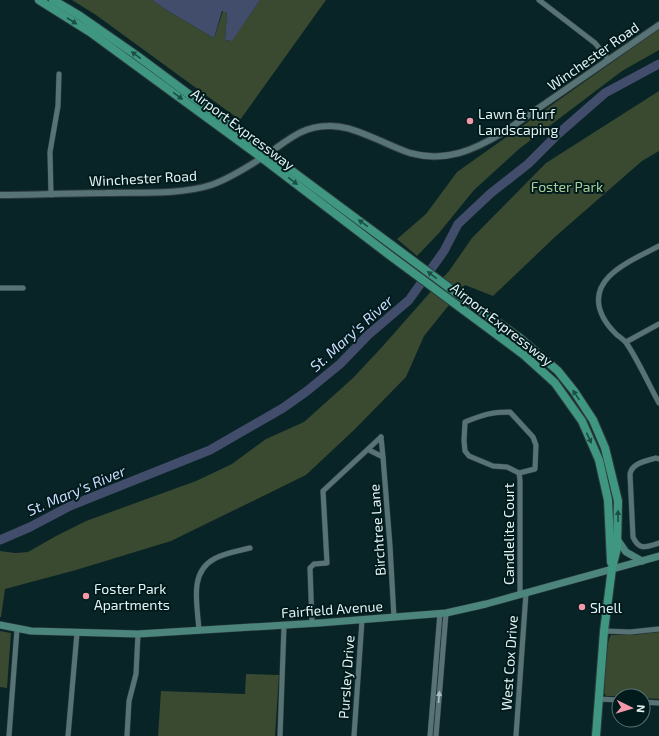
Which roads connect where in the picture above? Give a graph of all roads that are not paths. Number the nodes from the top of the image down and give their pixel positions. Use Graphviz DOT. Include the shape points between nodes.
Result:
graph roads {
  1 [pos="39,0"];
  2 [pos="53,0"];
  3 [pos="538,0"];
  4 [pos="659,25"];
  5 [pos="609,60"];
  6 [pos="59,74"];
  7 [pos="265,155"];
  8 [pos="0,195"];
  9 [pos="51,195"];
  10 [pos="659,246"];
  11 [pos="0,288"];
  12 [pos="23,288"];
  13 [pos="659,324"];
  14 [pos="626,342"];
  15 [pos="659,403"];
  16 [pos="368,450"];
  17 [pos="383,457"];
  18 [pos="659,459"];
  19 [pos="519,473"];
  20 [pos="617,538"];
  21 [pos="659,543"];
  22 [pos="250,548"];
  23 [pos="659,556"];
  24 [pos="642,561"];
  25 [pos="612,568"];
  26 [pos="523,593"];
  27 [pos="443,613"];
  28 [pos="394,618"];
  29 [pos="362,620"];
  30 [pos="312,624"];
  31 [pos="0,625"];
  32 [pos="284,626"];
  33 [pos="17,629"];
  34 [pos="659,629"];
  35 [pos="199,631"];
  36 [pos="604,631"];
  37 [pos="77,633"];
  38 [pos="138,634"];
  39 [pos="598,699"];
  40 [pos="611,700"];
  41 [pos="9,736"];
  42 [pos="68,736"];
  43 [pos="127,736"];
  44 [pos="280,736"];
  45 [pos="354,736"];
  46 [pos="430,736"];
  47 [pos="436,736"];
  48 [pos="516,736"];
  49 [pos="596,736"];
  1 -- 7 [label="main road, Airport Expressway, one-way" via="90,32"];
  7 -- 2 [label="main road, Airport Expressway, one-way" via="136,54"];
  3 -- 5 [label="street" via="595,43"];
  4 -- 5 [label="street, Winchester Road"];
  5 -- 7 [label="street, Winchester Road" via="504,132 479,147 462,153 440,156 416,154 344,127 317,126 294,135"];
  6 -- 9 [label="street" via="58,106 50,152"];
  7 -- 9 [label="street, Winchester Road" via="232,176 195,189"];
  20 -- 7 [label="main road, Airport Expressway, one-way" via="618,501 605,448 593,420 558,371 520,338"];
  7 -- 25 [label="main road, Airport Expressway, one-way" via="388,254 524,355 555,382 582,421 599,460 608,500"];
  8 -- 9 [label="street, Winchester Road"];
  10 -- 14 [label="street" via="608,276 599,292 602,316 615,334"];
  11 -- 12 [label="street"];
  13 -- 14 [label="street"];
  14 -- 15 [label="street"];
  16 -- 17 [label="street"];
  16 -- 17 [label="street, Birchtree Lane" via="381,437"];
  16 -- 30 [label="street" via="323,491 327,564 314,564 310,568"];
  17 -- 28 [label="street, Birchtree Lane"];
  18 -- 21 [label="street" via="637,464 630,474 634,540 639,546 645,547"];
  19 -- 19 [label="street, Candlelite Court" via="469,456 465,451 465,422 484,414 510,412 536,444 535,469"];
  19 -- 26 [label="street, Candlelite Court"];
  20 -- 24 [label="main road" via="626,552"];
  20 -- 25 [label="main road, Airport Expressway"];
  22 -- 35 [label="street" via="219,556 201,570 196,587"];
  23 -- 24 [label="main road, Fairfield Avenue"];
  24 -- 25 [label="main road, Fairfield Avenue"];
  25 -- 26 [label="main road, Fairfield Avenue"];
  25 -- 36 [label="main road"];
  26 -- 27 [label="main road, Fairfield Avenue"];
  26 -- 48 [label="street, West Cox Drive"];
  27 -- 28 [label="main road, Fairfield Avenue"];
  27 -- 46 [label="street"];
  47 -- 27 [label="street, one-way"];
  28 -- 29 [label="main road, Fairfield Avenue"];
  29 -- 30 [label="main road, Fairfield Avenue"];
  29 -- 45 [label="street, Pursley Drive"];
  30 -- 32 [label="main road, Fairfield Avenue"];
  31 -- 33 [label="main road, Fairfield Avenue"];
  32 -- 35 [label="main road, Fairfield Avenue"];
  32 -- 44 [label="street"];
  33 -- 37 [label="main road, Fairfield Avenue"];
  33 -- 41 [label="street"];
  34 -- 36 [label="street"];
  35 -- 38 [label="main road, Fairfield Avenue"];
  36 -- 39 [label="main road"];
  37 -- 38 [label="main road, Fairfield Avenue"];
  37 -- 42 [label="street"];
  38 -- 43 [label="street" via="136,674 129,700"];
  39 -- 40 [label="street"];
  39 -- 49 [label="main road"];
}
